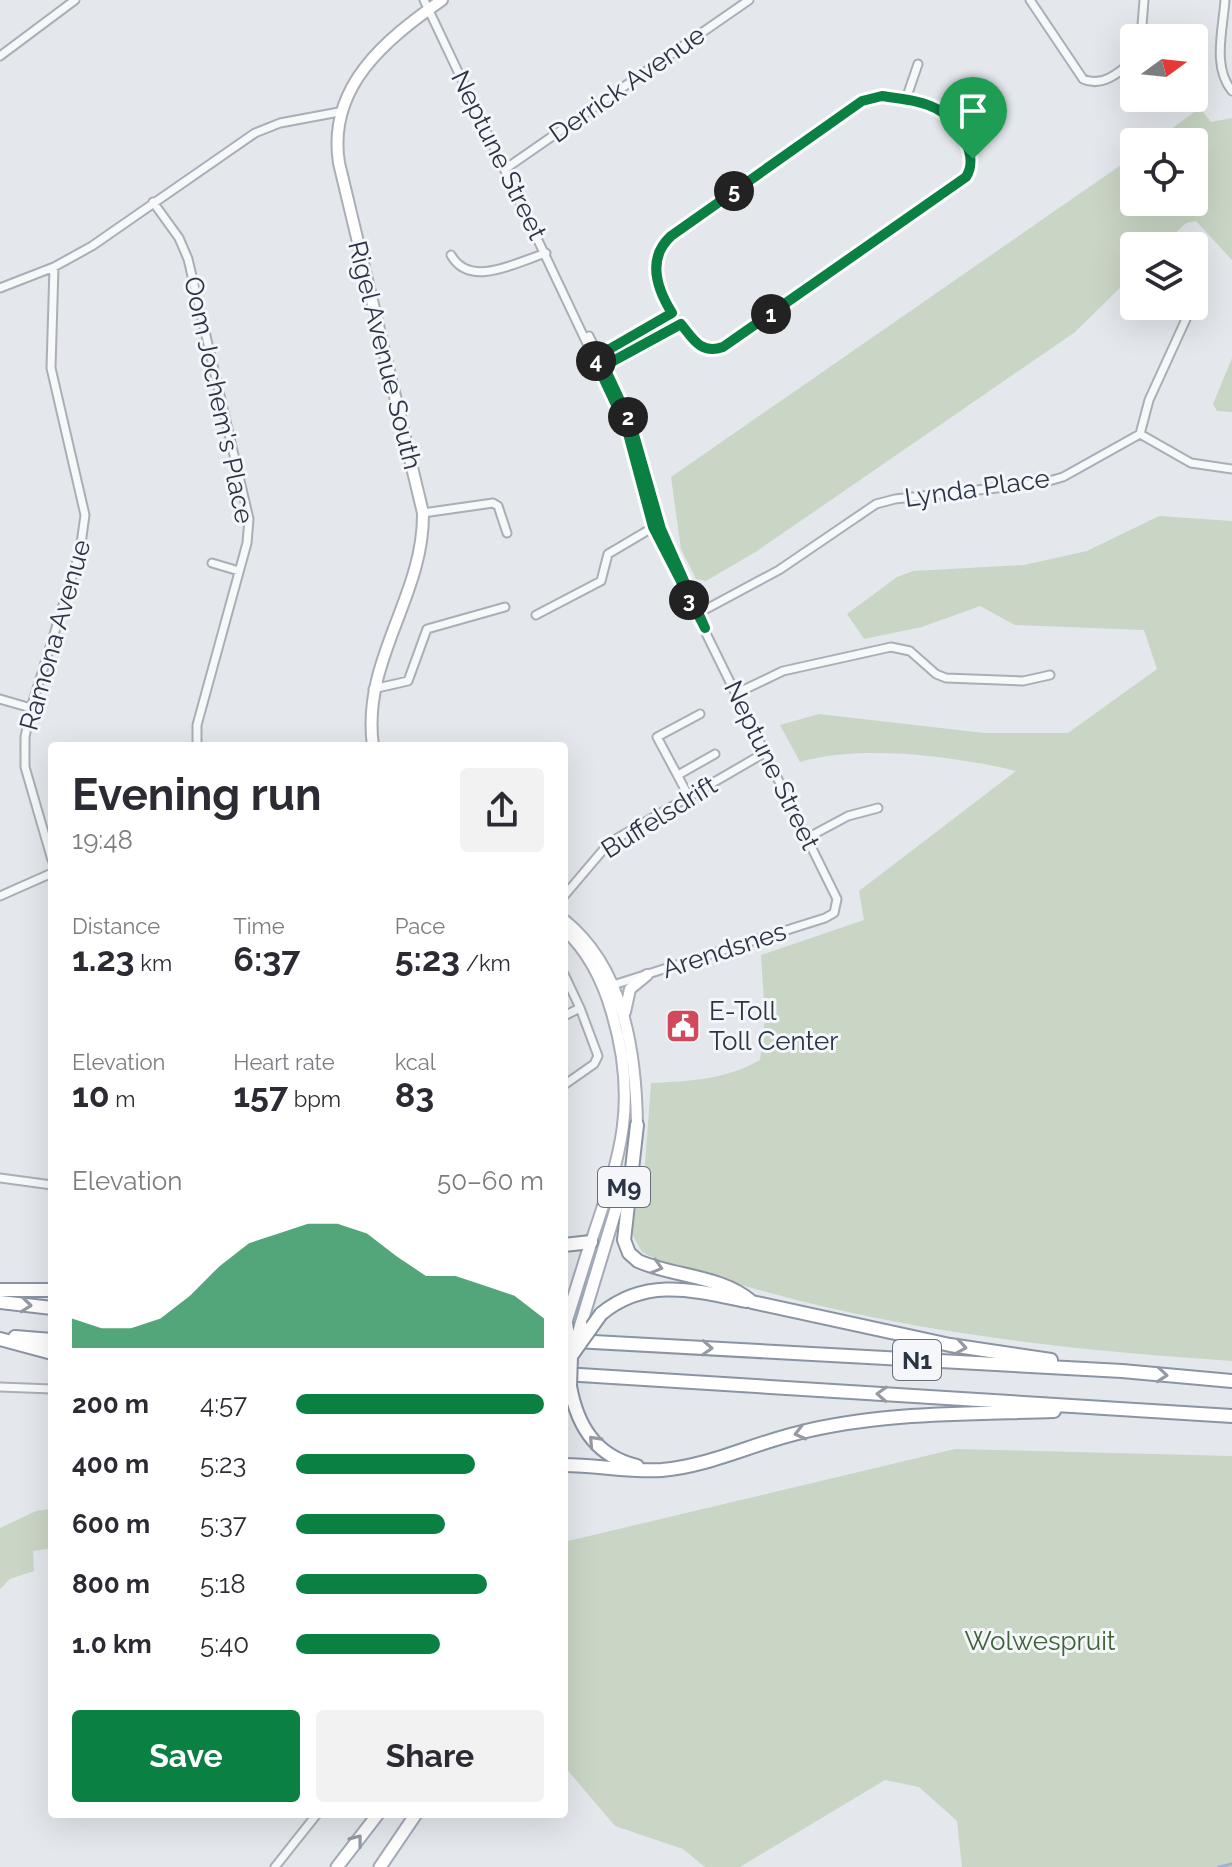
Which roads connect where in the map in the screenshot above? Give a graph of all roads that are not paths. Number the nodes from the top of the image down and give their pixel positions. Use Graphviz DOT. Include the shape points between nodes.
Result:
graph roads {
  1 [pos="75,0"];
  2 [pos="442,0"];
  3 [pos="749,0"];
  4 [pos="1030,0"];
  5 [pos="1144,0"];
  6 [pos="1225,0"];
  7 [pos="426,5"];
  8 [pos="1142,24"];
  9 [pos="0,56"];
  10 [pos="918,64"];
  11 [pos="1120,69"];
  12 [pos="1232,91"];
  13 [pos="906,99"];
  14 [pos="339,112"];
  15 [pos="505,169"];
  16 [pos="153,202"];
  17 [pos="546,253"];
  18 [pos="451,255"];
  19 [pos="54,267"];
  20 [pos="0,288"];
  21 [pos="672,313"];
  22 [pos="1186,320"];
  23 [pos="681,324"];
  24 [pos="597,357"];
  25 [pos="602,367"];
  26 [pos="1140,434"];
  27 [pos="1232,469"];
  28 [pos="423,513"];
  29 [pos="656,526"];
  30 [pos="507,533"];
  31 [pos="212,563"];
  32 [pos="239,571"];
  33 [pos="505,607"];
  34 [pos="698,613"];
  35 [pos="536,615"];
  36 [pos="1050,675"];
  37 [pos="373,689"];
  38 [pos="737,693"];
  39 [pos="0,699"];
  40 [pos="31,708"];
  41 [pos="700,714"];
  42 [pos="197,742"];
  43 [pos="373,742"];
  44 [pos="766,752"];
  45 [pos="715,754"];
  46 [pos="678,775"];
  47 [pos="688,795"];
  48 [pos="878,808"];
  49 [pos="807,838"];
  50 [pos="48,846"];
  51 [pos="48,875"];
  52 [pos="568,891"];
  53 [pos="0,896"];
  54 [pos="837,903"];
  55 [pos="568,924"];
  56 [pos="568,934"];
  57 [pos="647,975"];
  58 [pos="568,982"];
  59 [pos="608,986"];
  60 [pos="580,1008"];
  61 [pos="568,1014"];
  62 [pos="632,1056"];
  63 [pos="568,1082"];
  64 [pos="637,1125"];
  65 [pos="0,1178"];
  66 [pos="48,1184"];
  67 [pos="591,1242"];
  68 [pos="568,1245"];
  69 [pos="0,1290"];
  70 [pos="48,1290"];
  71 [pos="0,1302"];
  72 [pos="752,1302"];
  73 [pos="48,1308"];
  74 [pos="581,1324"];
  75 [pos="568,1333"];
  76 [pos="0,1338"];
  77 [pos="48,1340"];
  78 [pos="568,1340"];
  79 [pos="568,1341"];
  80 [pos="568,1343"];
  81 [pos="48,1352"];
  82 [pos="1122,1371"];
  83 [pos="568,1380"];
  84 [pos="1232,1381"];
  85 [pos="568,1386"];
  86 [pos="0,1387"];
  87 [pos="48,1389"];
  88 [pos="1128,1409"];
  89 [pos="1232,1416"];
  90 [pos="719,1457"];
  91 [pos="568,1465"];
  92 [pos="314,1818"];
  93 [pos="375,1818"];
  94 [pos="413,1818"];
  95 [pos="275,1867"];
  96 [pos="337,1867"];
  97 [pos="380,1867"];
  1 -- 9 [label="street"];
  2 -- 7 [label="main road, Rigel Avenue South"];
  3 -- 15 [label="street, Derrick Avenue"];
  4 -- 11 [label="street" via="1083,79 1098,83"];
  5 -- 8 [label="street"];
  6 -- 12 [label="street" via="1220,67"];
  7 -- 14 [label="main road, Rigel Avenue South" via="372,57 349,87"];
  7 -- 15 [label="street, Neptune Street"];
  10 -- 13 [label="street"];
  13 -- 21 [label="street" via="882,96 862,101 666,240 656,278"];
  13 -- 23 [label="street" via="945,114 972,154 966,177 723,347 711,351 699,346"];
  14 -- 16 [label="street" via="255,133"];
  14 -- 28 [label="main road, Rigel Avenue South" via="339,163"];
  15 -- 17 [label="street, Neptune Street"];
  16 -- 19 [label="street"];
  16 -- 32 [label="street, Oom Jochem's Place" via="186,251 246,499 249,528"];
  17 -- 18 [label="street" via="482,272 467,272"];
  17 -- 24 [label="street, Neptune Street"];
  19 -- 20 [label="street"];
  19 -- 40 [label="street, Ramona Avenue" via="51,368 85,533"];
  21 -- 23 [label="street"];
  21 -- 24 [label="street"];
  22 -- 26 [label="street" via="1149,400"];
  23 -- 25 [label="street"];
  24 -- 25 [label="street, Neptune Street"];
  25 -- 29 [label="street, Neptune Street" via="631,434"];
  26 -- 27 [label="street" via="1191,463"];
  26 -- 34 [label="street, Lynda Place" via="1053,481 876,504 779,570"];
  28 -- 30 [label="street" via="493,503"];
  28 -- 37 [label="main road, Rigel Avenue South" via="417,564"];
  29 -- 34 [label="street, Neptune Street"];
  29 -- 35 [label="street" via="608,554 601,581"];
  31 -- 32 [label="street"];
  32 -- 42 [label="street, Oom Jochem's Place" via="201,709"];
  33 -- 37 [label="street" via="427,629 408,681"];
  34 -- 38 [label="street, Neptune Street"];
  36 -- 38 [label="street" via="1023,681 951,679 936,674 910,651 891,647 783,671"];
  37 -- 43 [label="main road, Rigel Avenue South"];
  38 -- 44 [label="street, Neptune Street"];
  39 -- 40 [label="street"];
  40 -- 50 [label="street, Ramona Avenue" via="25,767"];
  41 -- 46 [label="street" via="657,737"];
  44 -- 47 [label="street, Buffelsdrift"];
  44 -- 49 [label="street, Neptune Street"];
  45 -- 46 [label="street"];
  46 -- 47 [label="street"];
  47 -- 52 [label="street, Buffelsdrift" via="609,843"];
  48 -- 49 [label="street" via="848,816"];
  49 -- 54 [label="street, Neptune Street"];
  51 -- 53 [label="street"];
  54 -- 57 [label="street, Arendsnes" via="825,918"];
  55 -- 59 [label="main road, M9" via="595,950"];
  56 -- 59 [label="main road, M9"];
  57 -- 59 [label="street, Arendsnes"];
  57 -- 62 [label="main road" via="626,997"];
  58 -- 60 [label="street"];
  59 -- 62 [label="main road, M9"];
  59 -- 67 [label="main road, M9" via="627,1099 619,1155"];
  60 -- 61 [label="street"];
  60 -- 63 [label="street" via="598,1056"];
  62 -- 64 [label="main road, M9"];
  64 -- 72 [label="highway, one-way" via="626,1248 638,1261 732,1289"];
  64 -- 74 [label="main road, M9" via="607,1248"];
  65 -- 66 [label="street"];
  67 -- 68 [label="highway"];
  67 -- 75 [label="main road"];
  69 -- 70 [label="highway"];
  71 -- 73 [label="highway, one-way"];
  72 -- 79 [label="highway, bridge" via="665,1287 627,1296"];
  72 -- 82 [label="highway, one-way" via="950,1345"];
  74 -- 78 [label="highway, bridge"];
  76 -- 77 [label="highway"];
  76 -- 81 [label="highway"];
  80 -- 82 [label="highway, N1, one-way"];
  82 -- 84 [label="highway, N1, one-way"];
  88 -- 83 [label="highway, N1, one-way"];
  90 -- 85 [label="highway, one-way" via="647,1466 621,1461 582,1428"];
  86 -- 87 [label="street"];
  88 -- 89 [label="highway, N1"];
  88 -- 90 [label="highway, one-way" via="883,1419 798,1433"];
  90 -- 91 [label="highway" via="660,1470"];
  92 -- 95 [label="street"];
  96 -- 93 [label="main road, one-way"];
  94 -- 97 [label="main road"];
}
